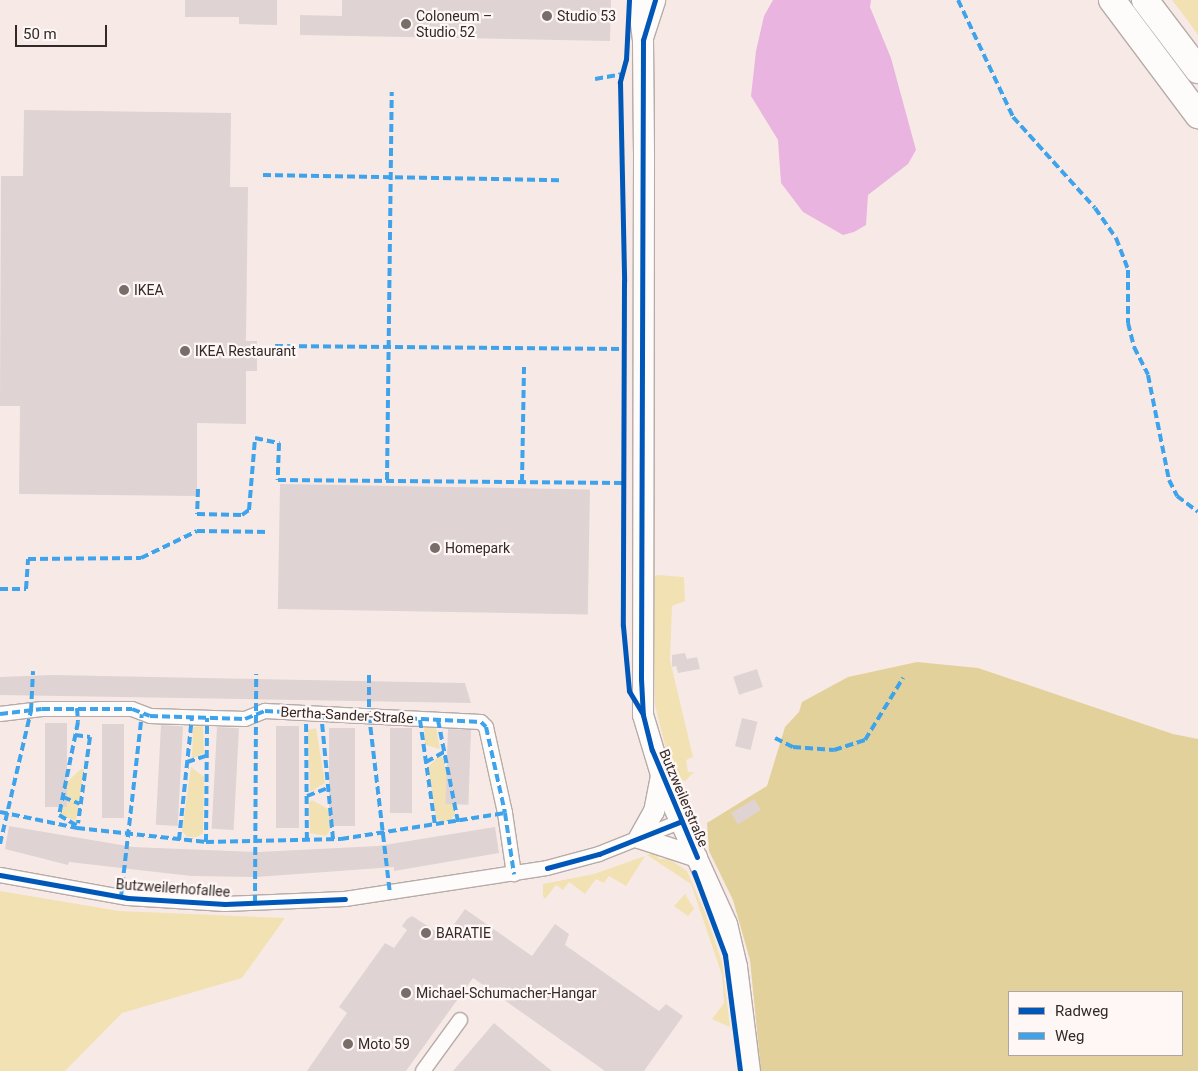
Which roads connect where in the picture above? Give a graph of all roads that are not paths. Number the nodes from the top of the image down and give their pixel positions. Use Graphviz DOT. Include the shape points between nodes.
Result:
graph roads {
  1 [pos="638,0"];
  2 [pos="655,0"];
  3 [pos="1112,0"];
  4 [pos="1145,0"];
  5 [pos="643,40"];
  6 [pos="1198,70"];
  7 [pos="1198,115"];
  8 [pos="0,714"];
  9 [pos="661,776"];
  10 [pos="682,820"];
  11 [pos="639,838"];
  12 [pos="697,857"];
  13 [pos="514,874"];
  14 [pos="0,875"];
  15 [pos="460,1020"];
  16 [pos="423,1071"];
  17 [pos="750,1071"];
  1 -- 5 [label="street, Butzweilerstraße"];
  2 -- 5 [label="street, Butzweilerstraße"];
  3 -- 7 [label="highway"];
  4 -- 6 [label="highway"];
  5 -- 9 [label="street, Butzweilerstraße" via="641,679 643,715"];
  8 -- 13 [label="street, Bertha-Sander-Straße" via="42,709 132,709 150,716 245,719 265,710 481,722 486,727 505,813"];
  9 -- 10 [label="street, Butzweilerstraße"];
  9 -- 11 [label="street" via="654,811"];
  10 -- 11 [label="street, Butzweilerhofallee"];
  10 -- 12 [label="street, Butzweilerstraße"];
  11 -- 12 [label="street"];
  11 -- 13 [label="street, Butzweilerhofallee" via="600,854"];
  12 -- 17 [label="street, Butzweilerstraße" via="733,945"];
  13 -- 14 [label="street, Butzweilerhofallee" via="371,896 225,904 128,898"];
  15 -- 16 [label="street"];
}
